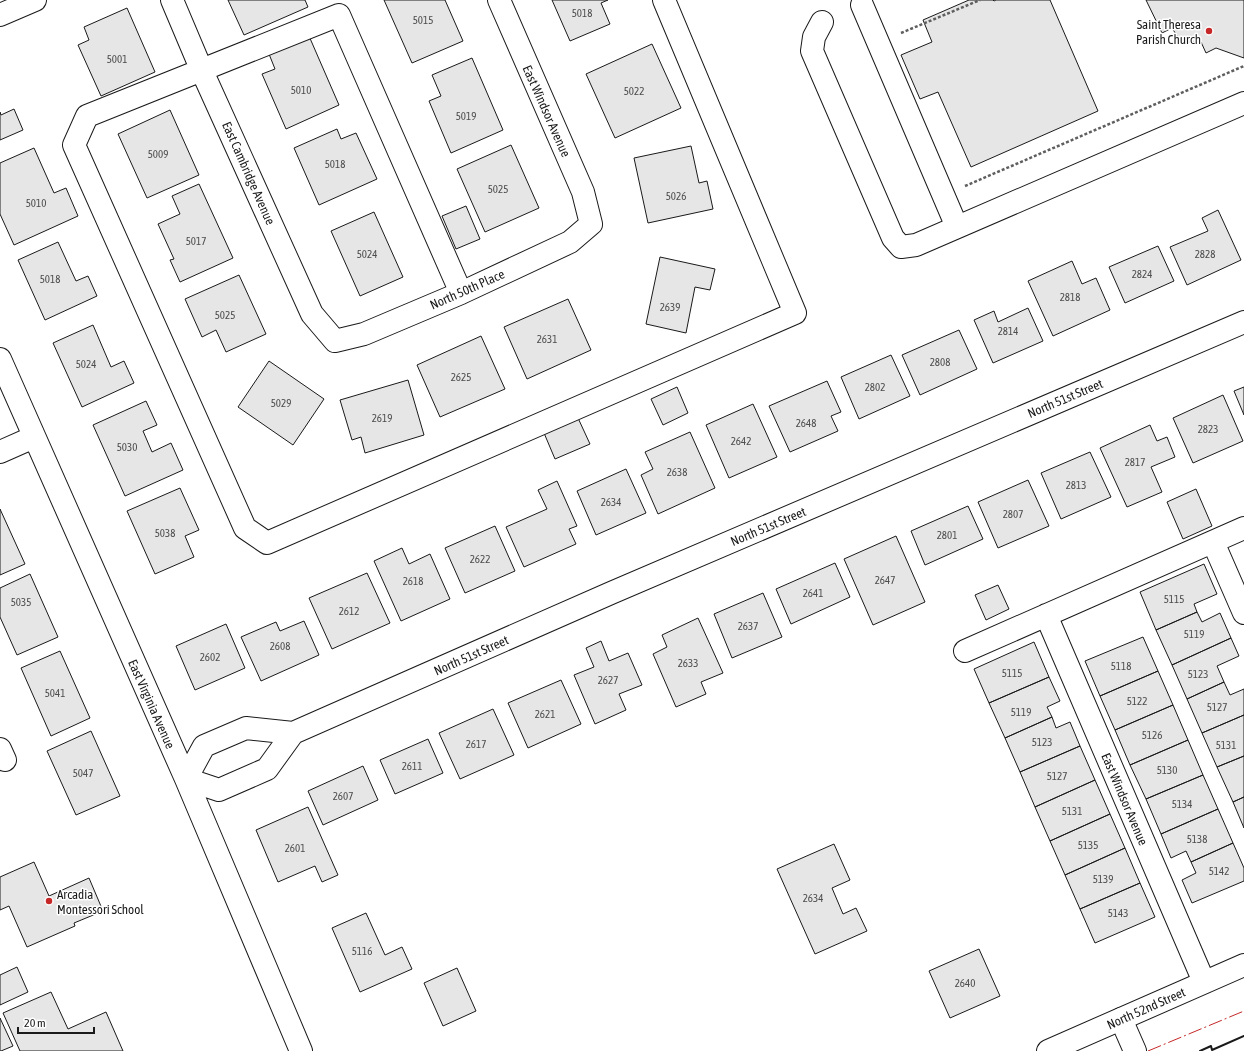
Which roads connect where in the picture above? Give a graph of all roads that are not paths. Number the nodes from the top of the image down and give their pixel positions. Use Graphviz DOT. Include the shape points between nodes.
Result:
graph roads {
  1 [pos="35,0"];
  2 [pos="172,0"];
  3 [pos="498,0"];
  4 [pos="664,0"];
  5 [pos="862,5"];
  6 [pos="0,15"];
  7 [pos="822,22"];
  8 [pos="202,71"];
  9 [pos="1244,103"];
  10 [pos="591,224"];
  11 [pos="956,227"];
  12 [pos="461,293"];
  13 [pos="1244,322"];
  14 [pos="336,341"];
  15 [pos="0,359"];
  16 [pos="34,437"];
  17 [pos="0,452"];
  18 [pos="1244,528"];
  19 [pos="1213,542"];
  20 [pos="1244,613"];
  21 [pos="1046,615"];
  22 [pos="965,650"];
  23 [pos="293,733"];
  24 [pos="186,779"];
  25 [pos="1244,965"];
  26 [pos="1204,982"];
  27 [pos="1121,1019"];
  28 [pos="301,1051"];
  29 [pos="1048,1051"];
  30 [pos="1135,1051"];
  1 -- 6 [label="street"];
  2 -- 8 [label="street, East Cambridge Avenue"];
  3 -- 10 [label="street, East Windsor Avenue" via="583,192"];
  4 -- 8 [label="street" via="795,313 267,543 245,528 74,145 87,116"];
  5 -- 11 [label="street"];
  7 -- 11 [label="street" via="814,37 812,51 893,238 901,247 916,245"];
  8 -- 12 [label="street" via="339,15"];
  8 -- 14 [label="street, East Cambridge Avenue" via="312,314"];
  9 -- 11 [label="street"];
  10 -- 12 [label="street, North 50th Place" via="570,242"];
  12 -- 14 [label="street, North 50th Place" via="364,334"];
  13 -- 23 [label="street, North 51st Street" via="604,596"];
  15 -- 16 [label="street, East Virginia Avenue"];
  16 -- 17 [label="street"];
  16 -- 24 [label="street, East Virginia Avenue"];
  18 -- 19 [label="street"];
  19 -- 20 [label="street"];
  19 -- 21 [label="street"];
  21 -- 22 [label="street"];
  21 -- 26 [label="street, East Windsor Avenue"];
  23 -- 24 [label="street, North 51st Street" via="246,728 204,746"];
  23 -- 24 [label="street" via="267,769 219,790"];
  24 -- 28 [label="street, East Virginia Avenue"];
  25 -- 26 [label="street, North 52nd Street"];
  26 -- 27 [label="street, North 52nd Street"];
  27 -- 29 [label="street, North 52nd Street"];
  27 -- 30 [label="street"];
}
